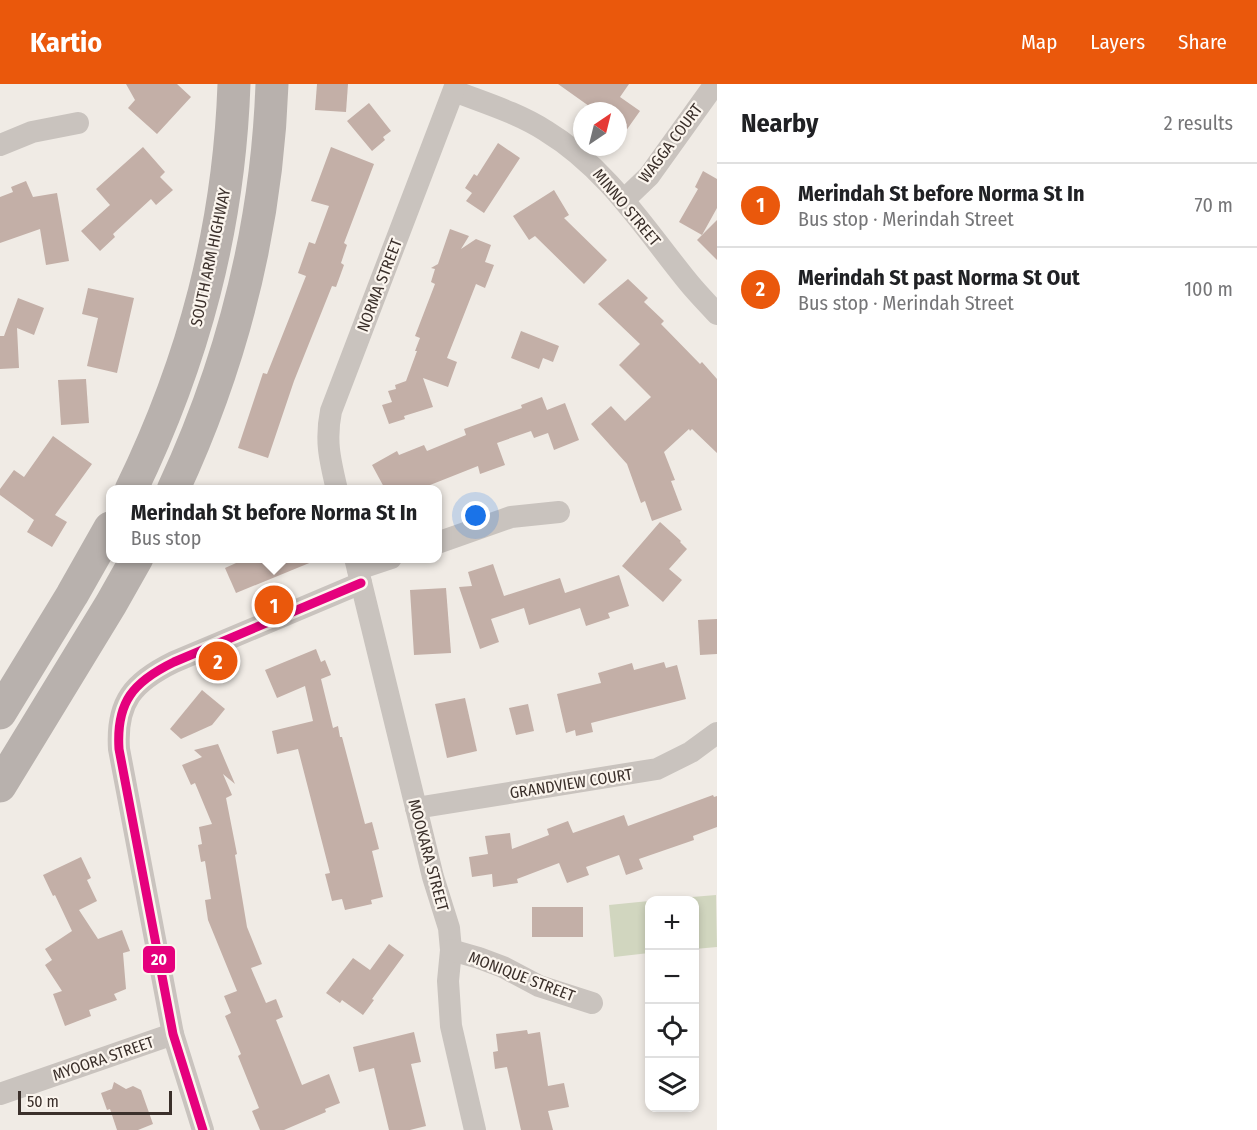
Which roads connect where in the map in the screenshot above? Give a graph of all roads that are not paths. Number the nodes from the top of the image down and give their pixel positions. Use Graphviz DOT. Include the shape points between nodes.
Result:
graph roads {
  1 [pos="234,84"];
  2 [pos="272,84"];
  3 [pos="715,84"];
  4 [pos="455,88"];
  5 [pos="78,123"];
  6 [pos="0,146"];
  7 [pos="624,200"];
  8 [pos="717,314"];
  9 [pos="133,485"];
  10 [pos="175,485"];
  11 [pos="337,485"];
  12 [pos="559,512"];
  13 [pos="106,537"];
  14 [pos="442,542"];
  15 [pos="134,563"];
  16 [pos="377,563"];
  17 [pos="358,570"];
  18 [pos="0,713"];
  19 [pos="717,733"];
  20 [pos="0,786"];
  21 [pos="416,808"];
  22 [pos="451,950"];
  23 [pos="592,1003"];
  24 [pos="173,1034"];
  25 [pos="0,1094"];
  26 [pos="203,1130"];
  27 [pos="475,1130"];
  1 -- 9 [label="main road, SOUTH ARM HIGHWAY" via="225,191 206,290 172,394"];
  2 -- 10 [label="main road" via="263,190 250,265 221,371"];
  3 -- 7 [label="street, WAGGA COURT" via="649,176"];
  4 -- 7 [label="street, MINNO STREET" via="547,131 592,165"];
  4 -- 11 [label="street, NORMA STREET" via="331,411 327,436"];
  5 -- 6 [label="street" via="32,132"];
  7 -- 8 [label="street, MINNO STREET"];
  12 -- 14 [label="street" via="512,517"];
  13 -- 18 [label="main road"];
  15 -- 20 [label="main road"];
  16 -- 17 [label="street"];
  17 -- 21 [label="street, MOOKARA STREET"];
  17 -- 24 [label="street" via="155,672 137,686 120,717 119,749"];
  19 -- 21 [label="street, GRANDVIEW COURT" via="657,769"];
  21 -- 22 [label="street, MOOKARA STREET" via="449,928"];
  22 -- 23 [label="street, MONIQUE STREET"];
  22 -- 27 [label="street, MOOKARA STREET" via="451,1026"];
  24 -- 25 [label="street, MYOORA STREET"];
  24 -- 26 [label="street"];
}
